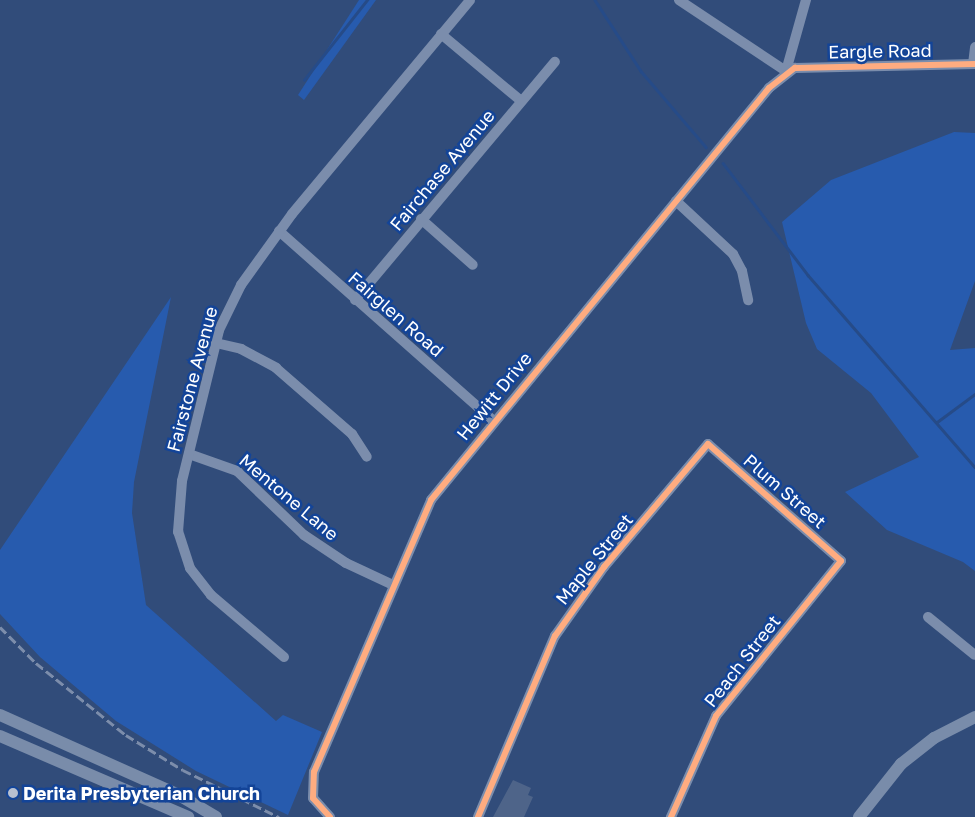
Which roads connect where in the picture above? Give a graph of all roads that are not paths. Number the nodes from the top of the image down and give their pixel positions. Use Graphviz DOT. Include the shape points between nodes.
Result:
graph roads {
  1 [pos="470,0"];
  2 [pos="679,0"];
  3 [pos="806,0"];
  4 [pos="441,34"];
  5 [pos="975,47"];
  6 [pos="555,62"];
  7 [pos="974,64"];
  8 [pos="786,71"];
  9 [pos="521,100"];
  10 [pos="676,201"];
  11 [pos="421,220"];
  12 [pos="279,232"];
  13 [pos="473,264"];
  14 [pos="355,300"];
  15 [pos="748,300"];
  16 [pos="216,343"];
  17 [pos="493,420"];
  18 [pos="708,444"];
  19 [pos="189,454"];
  20 [pos="366,457"];
  21 [pos="841,561"];
  22 [pos="393,585"];
  23 [pos="928,617"];
  24 [pos="975,655"];
  25 [pos="284,657"];
  26 [pos="0,715"];
  27 [pos="975,717"];
  28 [pos="2,737"];
  29 [pos="65,744"];
  30 [pos="188,817"];
  31 [pos="216,817"];
  32 [pos="330,817"];
  33 [pos="478,817"];
  34 [pos="670,817"];
  35 [pos="860,817"];
  1 -- 4 [label="street, Fairstone Avenue"];
  2 -- 8 [label="street"];
  3 -- 8 [label="street"];
  4 -- 9 [label="street"];
  4 -- 12 [label="street, Fairstone Avenue"];
  5 -- 7 [label="street"];
  6 -- 9 [label="street, Fairchase Avenue"];
  7 -- 8 [label="street, Eargle Road"];
  8 -- 10 [label="street, Hewitt Drive"];
  9 -- 11 [label="street, Fairchase Avenue"];
  10 -- 15 [label="street" via="733,254 742,271"];
  10 -- 17 [label="street, Hewitt Drive"];
  11 -- 13 [label="street"];
  11 -- 14 [label="street, Fairchase Avenue"];
  12 -- 14 [label="street, Fairglen Road"];
  12 -- 16 [label="street, Fairstone Avenue" via="232,299"];
  14 -- 17 [label="street, Fairglen Road"];
  16 -- 19 [label="street, Fairstone Avenue"];
  16 -- 20 [label="street" via="241,349 276,368 352,434"];
  17 -- 22 [label="street, Hewitt Drive" via="431,500"];
  18 -- 21 [label="street, Plum Street"];
  18 -- 33 [label="street, Maple Street" via="604,567 555,636"];
  19 -- 22 [label="street, Mentone Lane" via="237,471 311,540 346,563"];
  19 -- 25 [label="street, Fairstone Avenue" via="177,518 181,545 190,568 224,608"];
  21 -- 34 [label="street, Peach Street" via="726,701"];
  22 -- 32 [label="street, Hewitt Drive" via="318,761 311,792"];
  23 -- 24 [label="street"];
  26 -- 29 [label="main road"];
  27 -- 35 [label="main road" via="934,738 906,760 884,782"];
  28 -- 29 [label="main road" via="47,752 54,752"];
  28 -- 30 [label="main road"];
  29 -- 31 [label="main road" via="179,795"];
}
